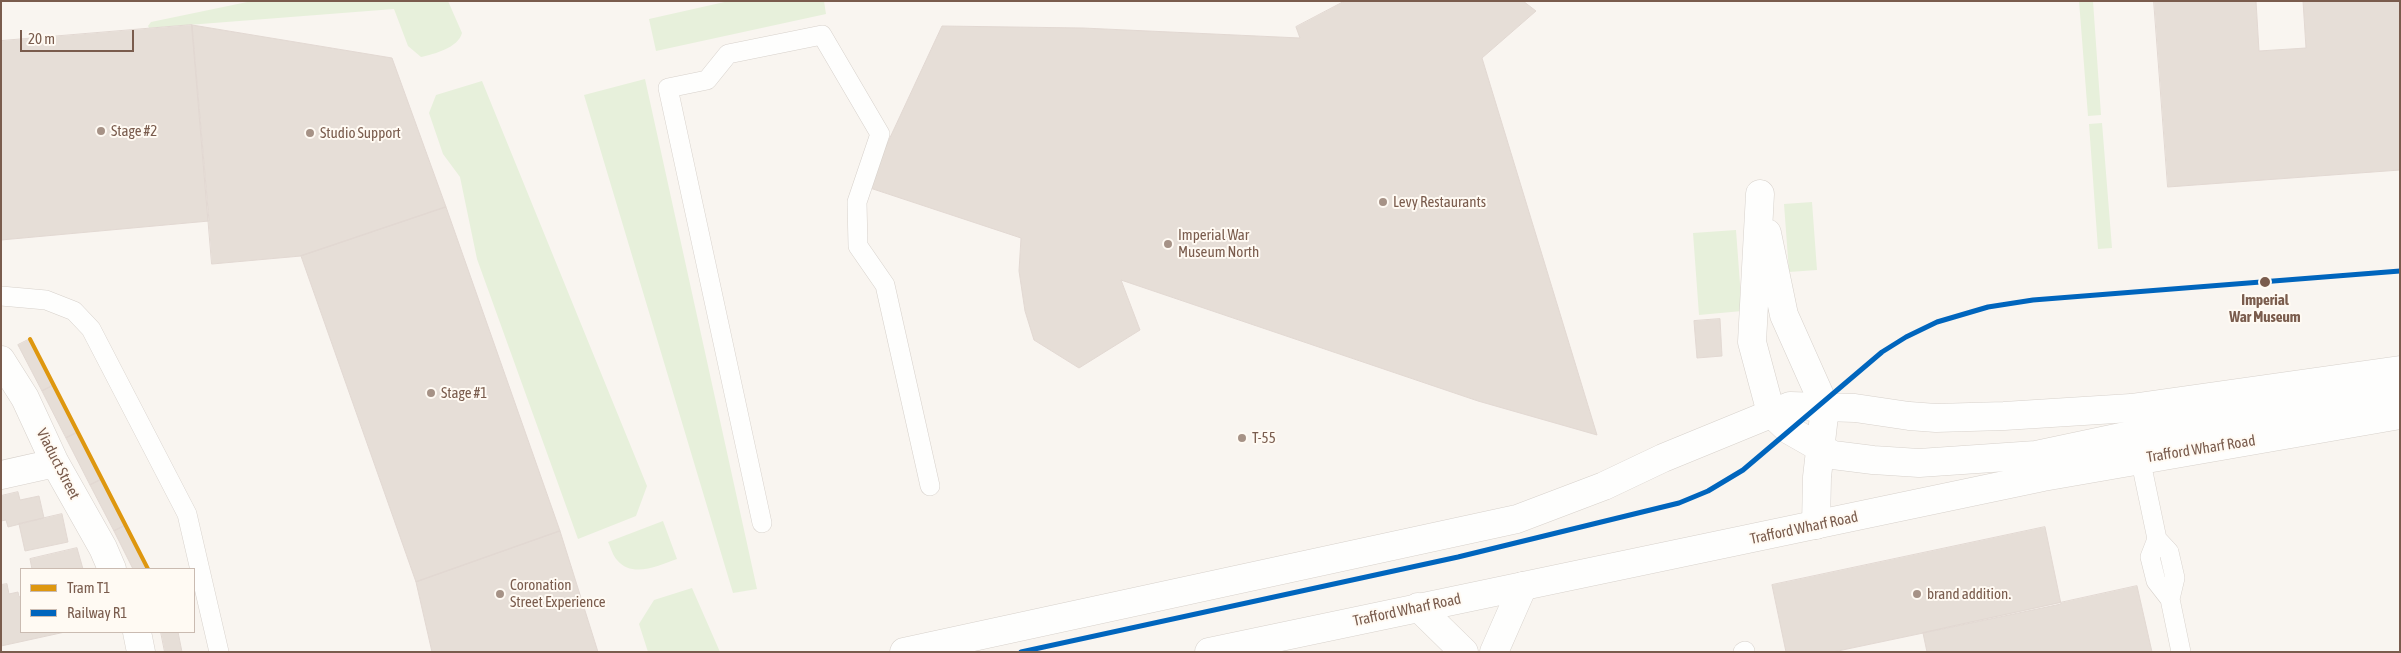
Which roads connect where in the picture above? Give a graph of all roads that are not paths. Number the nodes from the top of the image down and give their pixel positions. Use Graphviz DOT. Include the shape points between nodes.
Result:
graph roads {
  1 [pos="1,296"];
  2 [pos="1,360"];
  3 [pos="2400,370"];
  4 [pos="2400,395"];
  5 [pos="1825,407"];
  6 [pos="1771,414"];
  7 [pos="2400,415"];
  8 [pos="2136,433"];
  9 [pos="1821,450"];
  10 [pos="55,463"];
  11 [pos="1,475"];
  12 [pos="930,486"];
  13 [pos="762,523"];
  14 [pos="1816,525"];
  15 [pos="112,568"];
  16 [pos="1523,586"];
  17 [pos="1418,607"];
  18 [pos="137,633"];
  19 [pos="141,652"];
  20 [pos="219,652"];
  21 [pos="904,652"];
  22 [pos="1209,652"];
  23 [pos="1464,652"];
  24 [pos="1494,652"];
  25 [pos="2181,652"];
  1 -- 20 [label="lane" via="46,300 74,311 90,329 187,514"];
  2 -- 10 [label="street, Viaduct Street" via="25,398"];
  3 -- 8 [label="street, Trafford Wharf Road"];
  4 -- 8 [label="street, Trafford Wharf Road" via="2395,393"];
  5 -- 6 [label="street, Trafford Wharf Road" via="1790,406"];
  5 -- 6 [label="street" via="1784,315 1760,194 1752,342"];
  5 -- 8 [label="street, Trafford Wharf Road" via="1936,418 2004,416"];
  5 -- 9 [label="street"];
  6 -- 9 [label="street, Trafford Wharf Road"];
  6 -- 21 [label="street, Trafford Wharf Road" via="1604,486 1517,519"];
  7 -- 8 [label="street, Trafford Wharf Road"];
  8 -- 9 [label="street, Trafford Wharf Road" via="2036,455 1946,462 1873,460 1833,455"];
  8 -- 14 [label="street, Trafford Wharf Road"];
  8 -- 25 [label="lane" via="2157,539 2169,552 2175,578 2170,599"];
  9 -- 14 [label="street"];
  10 -- 11 [label="street"];
  10 -- 15 [label="street, Viaduct Street"];
  12 -- 13 [label="lane" via="885,285 858,246 857,202 880,134 822,35 728,54 707,80 668,88"];
  14 -- 16 [label="street, Trafford Wharf Road"];
  16 -- 17 [label="street, Trafford Wharf Road"];
  16 -- 24 [label="street"];
  17 -- 22 [label="street, Trafford Wharf Road"];
  17 -- 23 [label="street"];
  18 -- 19 [label="street"];
}
